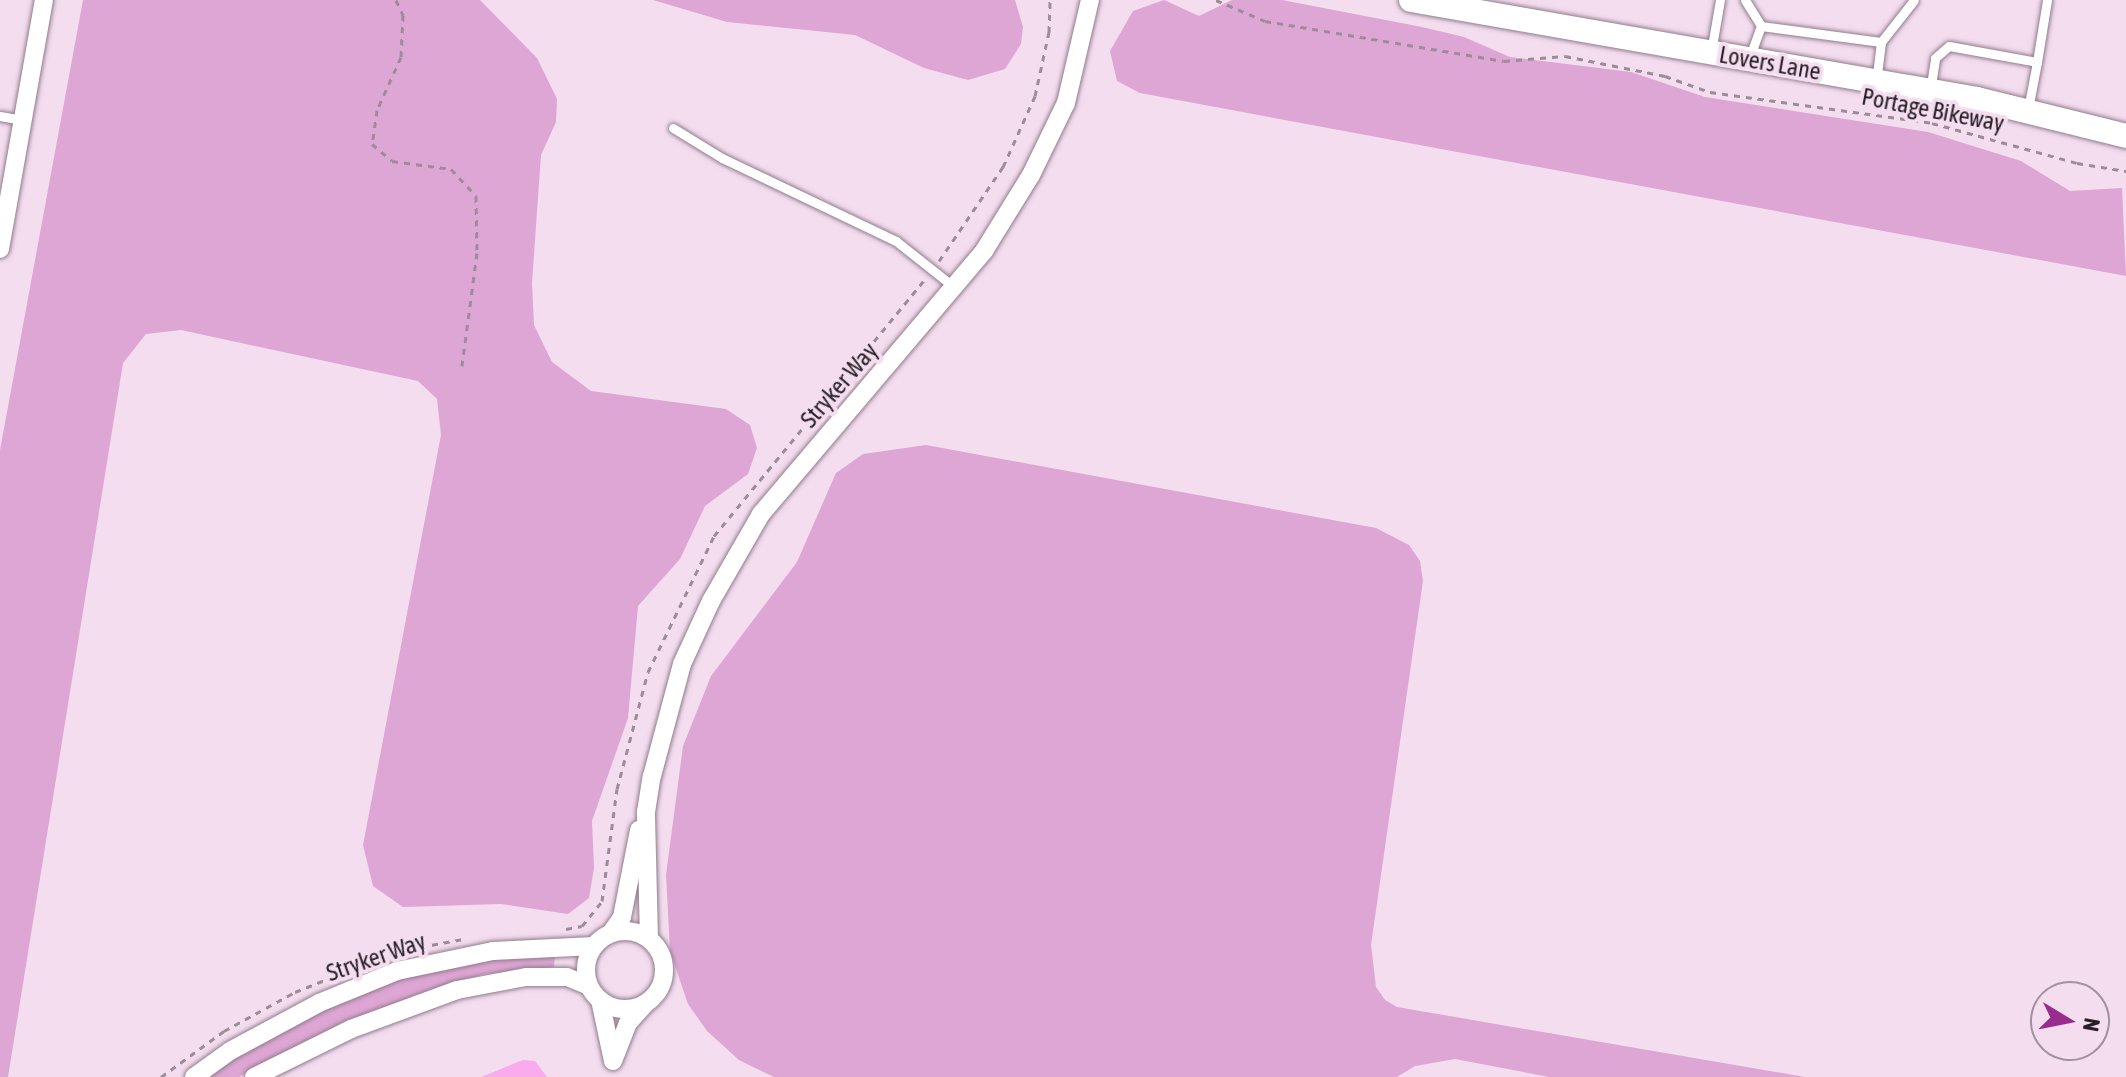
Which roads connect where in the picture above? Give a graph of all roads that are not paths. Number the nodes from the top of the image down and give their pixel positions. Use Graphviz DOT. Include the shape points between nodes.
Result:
graph roads {
  1 [pos="44,0"];
  2 [pos="1090,0"];
  3 [pos="1411,0"];
  4 [pos="1720,0"];
  5 [pos="1745,0"];
  6 [pos="1914,0"];
  7 [pos="2047,0"];
  8 [pos="1450,3"];
  9 [pos="1761,26"];
  10 [pos="1881,42"];
  11 [pos="1711,52"];
  12 [pos="1749,59"];
  13 [pos="2037,62"];
  14 [pos="1876,81"];
  15 [pos="1930,91"];
  16 [pos="2028,112"];
  17 [pos="0,116"];
  18 [pos="23,120"];
  19 [pos="673,128"];
  20 [pos="2126,136"];
  21 [pos="0,249"];
  22 [pos="955,287"];
  23 [pos="646,812"];
  24 [pos="611,933"];
  25 [pos="649,939"];
  26 [pos="594,946"];
  27 [pos="595,993"];
  28 [pos="647,1003"];
  29 [pos="612,1069"];
  30 [pos="194,1077"];
  31 [pos="254,1077"];
  1 -- 18 [label="street"];
  2 -- 22 [label="street, Stryker Way" via="1075,78 1051,138 984,251"];
  3 -- 8 [label="street, Lovers Lane"];
  4 -- 11 [label="lane"];
  5 -- 9 [label="lane"];
  6 -- 10 [label="lane"];
  7 -- 13 [label="lane"];
  8 -- 11 [label="street, Lovers Lane"];
  9 -- 10 [label="lane"];
  9 -- 12 [label="lane"];
  10 -- 14 [label="lane"];
  11 -- 12 [label="street, Lovers Lane"];
  12 -- 14 [label="street, Lovers Lane"];
  13 -- 15 [label="lane" via="1949,46 1935,58"];
  13 -- 16 [label="lane"];
  14 -- 15 [label="street, Lovers Lane"];
  15 -- 16 [label="street, Lovers Lane"];
  16 -- 20 [label="street, Lovers Lane"];
  17 -- 18 [label="lane"];
  18 -- 21 [label="street"];
  19 -- 22 [label="lane" via="722,158 871,227 934,267"];
  22 -- 23 [label="street, Stryker Way" via="794,473 739,549 682,664"];
  23 -- 24 [label="street, Stryker Way" via="634,843 622,917"];
  23 -- 25 [label="street, Stryker Way"];
  24 -- 25 [label="street" via="624,930"];
  24 -- 26 [label="street"];
  25 -- 28 [label="street, Stryker Way" via="664,971"];
  26 -- 27 [label="street" via="586,966"];
  26 -- 30 [label="street, Stryker Way" via="493,951 397,971 319,1003 230,1051"];
  27 -- 28 [label="street" via="623,1009"];
  27 -- 29 [label="street"];
  27 -- 31 [label="street" via="550,976 457,990 351,1029"];
  28 -- 29 [label="street" via="628,1023"];
}
